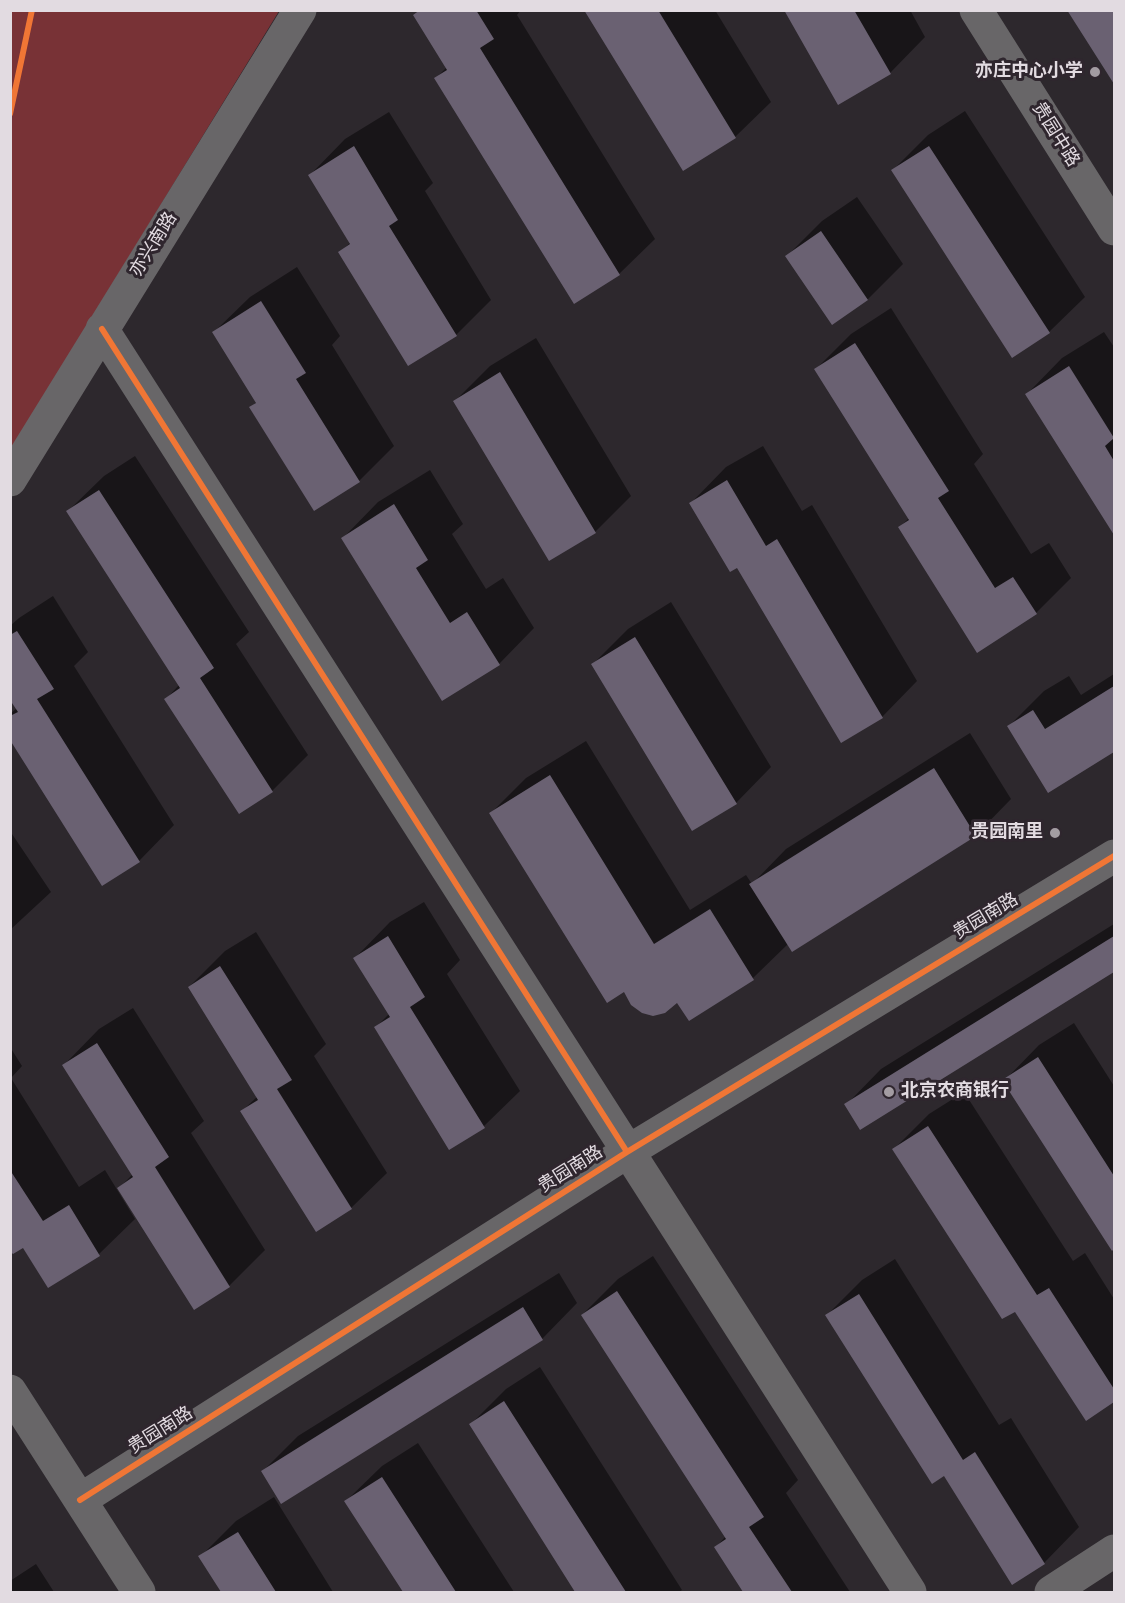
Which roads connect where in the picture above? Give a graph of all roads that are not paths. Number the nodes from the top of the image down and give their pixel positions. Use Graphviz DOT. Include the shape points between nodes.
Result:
graph roads {
  1 [pos="300,10"];
  2 [pos="976,10"];
  3 [pos="1114,229"];
  4 [pos="102,329"];
  5 [pos="10,480"];
  6 [pos="1114,856"];
  7 [pos="627,1152"];
  8 [pos="10,1391"];
  9 [pos="80,1500"];
  10 [pos="1114,1551"];
  11 [pos="140,1593"];
  12 [pos="910,1593"];
  13 [pos="1051,1593"];
  1 -- 4 [label="street, 亦兴南路"];
  2 -- 3 [label="street, 贵园中路"];
  4 -- 5 [label="street, 亦兴南路"];
  4 -- 7 [label="street"];
  6 -- 7 [label="street, 贵园南路"];
  7 -- 9 [label="street, 贵园南路"];
  7 -- 12 [label="street"];
  8 -- 9 [label="street"];
  9 -- 11 [label="street"];
  10 -- 13 [label="street"];
}
